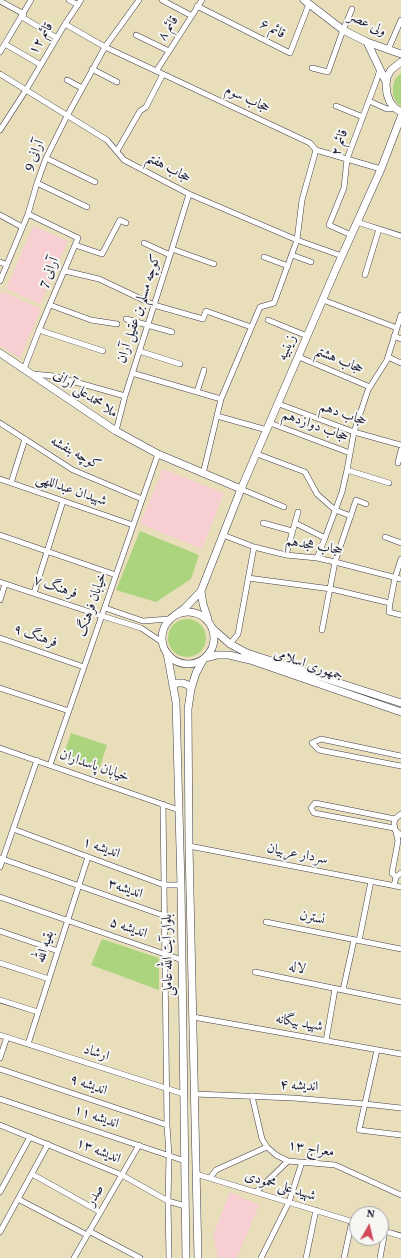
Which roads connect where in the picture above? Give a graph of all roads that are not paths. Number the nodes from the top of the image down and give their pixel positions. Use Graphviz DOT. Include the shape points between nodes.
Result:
graph roads {
  1 [pos="31,0"];
  2 [pos="69,0"];
  3 [pos="139,0"];
  4 [pos="162,0"];
  5 [pos="202,0"];
  6 [pos="0,1"];
  7 [pos="79,2"];
  8 [pos="307,2"];
  9 [pos="197,6"];
  10 [pos="352,9"];
  11 [pos="23,15"];
  12 [pos="192,16"];
  13 [pos="401,20"];
  14 [pos="65,24"];
  15 [pos="343,30"];
  16 [pos="136,35"];
  17 [pos="57,38"];
  18 [pos="368,42"];
  19 [pos="5,44"];
  20 [pos="105,46"];
  21 [pos="388,50"];
  22 [pos="169,51"];
  23 [pos="0,52"];
  24 [pos="401,54"];
  25 [pos="401,62"];
  26 [pos="41,65"];
  27 [pos="312,68"];
  28 [pos="380,68"];
  29 [pos="92,69"];
  30 [pos="157,70"];
  31 [pos="0,74"];
  32 [pos="163,74"];
  33 [pos="67,80"];
  34 [pos="117,82"];
  35 [pos="386,82"];
  36 [pos="82,88"];
  37 [pos="26,90"];
  38 [pos="369,102"];
  39 [pos="336,106"];
  40 [pos="398,110"];
  41 [pos="67,116"];
  42 [pos="363,117"];
  43 [pos="401,117"];
  44 [pos="0,130"];
  45 [pos="316,150"];
  46 [pos="117,151"];
  47 [pos="46,158"];
  48 [pos="347,159"];
  49 [pos="381,169"];
  50 [pos="95,182"];
  51 [pos="37,183"];
  52 [pos="189,194"];
  53 [pos="87,208"];
  54 [pos="28,214"];
  55 [pos="0,215"];
  56 [pos="357,222"];
  57 [pos="126,223"];
  58 [pos="22,227"];
  59 [pos="379,229"];
  60 [pos="351,235"];
  61 [pos="401,236"];
  62 [pos="298,240"];
  63 [pos="144,242"];
  64 [pos="75,246"];
  65 [pos="171,252"];
  66 [pos="292,255"];
  67 [pos="342,256"];
  68 [pos="264,257"];
  69 [pos="0,262"];
  70 [pos="311,262"];
  71 [pos="214,264"];
  72 [pos="7,266"];
  73 [pos="288,266"];
  74 [pos="65,270"];
  75 [pos="365,275"];
  76 [pos="0,281"];
  77 [pos="323,300"];
  78 [pos="154,304"];
  79 [pos="50,305"];
  80 [pos="401,315"];
  81 [pos="126,319"];
  82 [pos="268,320"];
  83 [pos="117,324"];
  84 [pos="148,325"];
  85 [pos="251,327"];
  86 [pos="397,328"];
  87 [pos="39,330"];
  88 [pos="172,332"];
  89 [pos="307,336"];
  90 [pos="394,336"];
  91 [pos="401,339"];
  92 [pos="103,351"];
  93 [pos="139,351"];
  94 [pos="0,353"];
  95 [pos="299,356"];
  96 [pos="388,357"];
  97 [pos="401,363"];
  98 [pos="180,364"];
  99 [pos="204,370"];
  100 [pos="27,371"];
  101 [pos="132,373"];
  102 [pos="370,387"];
  103 [pos="197,392"];
  104 [pos="125,396"];
  105 [pos="221,399"];
  106 [pos="278,404"];
  107 [pos="217,416"];
  108 [pos="0,423"];
  109 [pos="269,426"];
  110 [pos="116,431"];
  111 [pos="354,432"];
  112 [pos="25,440"];
  113 [pos="401,445"];
  114 [pos="401,450"];
  115 [pos="350,453"];
  116 [pos="158,454"];
  117 [pos="257,454"];
  118 [pos="398,463"];
  119 [pos="348,470"];
  120 [pos="203,474"];
  121 [pos="0,479"];
  122 [pos="11,483"];
  123 [pos="389,483"];
  124 [pos="241,490"];
  125 [pos="142,499"];
  126 [pos="64,501"];
  127 [pos="366,504"];
  128 [pos="284,507"];
  129 [pos="335,510"];
  130 [pos="298,512"];
  131 [pos="351,516"];
  132 [pos="263,523"];
  133 [pos="295,523"];
  134 [pos="133,525"];
  135 [pos="292,531"];
  136 [pos="0,534"];
  137 [pos="223,535"];
  138 [pos="385,537"];
  139 [pos="325,538"];
  140 [pos="401,543"];
  141 [pos="254,547"];
  142 [pos="47,551"];
  143 [pos="286,555"];
  144 [pos="317,558"];
  145 [pos="401,559"];
  146 [pos="335,562"];
  147 [pos="116,575"];
  148 [pos="248,578"];
  149 [pos="395,578"];
  150 [pos="401,579"];
  151 [pos="3,583"];
  152 [pos="330,589"];
  153 [pos="201,591"];
  154 [pos="34,593"];
  155 [pos="0,600"];
  156 [pos="390,603"];
  157 [pos="105,608"];
  158 [pos="401,615"];
  159 [pos="102,616"];
  160 [pos="172,617"];
  161 [pos="211,625"];
  162 [pos="322,630"];
  163 [pos="0,638"];
  164 [pos="162,642"];
  165 [pos="230,644"];
  166 [pos="167,653"];
  167 [pos="204,659"];
  168 [pos="84,667"];
  169 [pos="173,686"];
  170 [pos="0,688"];
  171 [pos="191,689"];
  172 [pos="401,703"];
  173 [pos="69,711"];
  174 [pos="401,712"];
  175 [pos="0,748"];
  176 [pos="401,756"];
  177 [pos="37,760"];
  178 [pos="50,765"];
  179 [pos="401,766"];
  180 [pos="163,804"];
  181 [pos="179,810"];
  182 [pos="401,813"];
  183 [pos="395,819"];
  184 [pos="14,829"];
  185 [pos="397,832"];
  186 [pos="189,846"];
  187 [pos="88,856"];
  188 [pos="1,859"];
  189 [pos="0,867"];
  190 [pos="401,873"];
  191 [pos="396,876"];
  192 [pos="371,881"];
  193 [pos="164,885"];
  194 [pos="181,885"];
  195 [pos="394,886"];
  196 [pos="78,887"];
  197 [pos="401,887"];
  198 [pos="0,897"];
  199 [pos="165,916"];
  200 [pos="67,920"];
  201 [pos="266,922"];
  202 [pos="0,931"];
  203 [pos="356,941"];
  204 [pos="401,949"];
  205 [pos="58,951"];
  206 [pos="165,954"];
  207 [pos="182,960"];
  208 [pos="0,964"];
  209 [pos="255,972"];
  210 [pos="48,979"];
  211 [pos="335,989"];
  212 [pos="343,990"];
  213 [pos="0,1000"];
  214 [pos="401,1002"];
  215 [pos="38,1012"];
  216 [pos="194,1017"];
  217 [pos="0,1035"];
  218 [pos="7,1037"];
  219 [pos="326,1040"];
  220 [pos="28,1044"];
  221 [pos="377,1050"];
  222 [pos="401,1054"];
  223 [pos="0,1058"];
  224 [pos="0,1068"];
  225 [pos="167,1090"];
  226 [pos="184,1094"];
  227 [pos="195,1094"];
  228 [pos="252,1096"];
  229 [pos="0,1099"];
  230 [pos="365,1104"];
  231 [pos="401,1108"];
  232 [pos="167,1125"];
  233 [pos="2,1126"];
  234 [pos="0,1132"];
  235 [pos="401,1135"];
  236 [pos="30,1137"];
  237 [pos="48,1144"];
  238 [pos="139,1145"];
  239 [pos="267,1147"];
  240 [pos="169,1156"];
  241 [pos="185,1161"];
  242 [pos="288,1161"];
  243 [pos="302,1162"];
  244 [pos="32,1174"];
  245 [pos="196,1174"];
  246 [pos="122,1175"];
  247 [pos="210,1178"];
  248 [pos="0,1192"];
  249 [pos="256,1192"];
  250 [pos="401,1195"];
  251 [pos="18,1199"];
  252 [pos="168,1201"];
  253 [pos="289,1202"];
  254 [pos="185,1206"];
  255 [pos="316,1210"];
  256 [pos="100,1212"];
  257 [pos="349,1220"];
  258 [pos="0,1232"];
  259 [pos="88,1233"];
  260 [pos="389,1233"];
  261 [pos="401,1236"];
  262 [pos="349,1240"];
  263 [pos="381,1246"];
  264 [pos="74,1258"];
  265 [pos="140,1258"];
  266 [pos="169,1258"];
  267 [pos="186,1258"];
  268 [pos="198,1258"];
  269 [pos="260,1258"];
  270 [pos="306,1258"];
  271 [pos="344,1258"];
  272 [pos="380,1258"];
  1 -- 11 [label="street"];
  2 -- 7 [label="street"];
  3 -- 20 [label="street, آرانی 9"];
  4 -- 12 [label="street"];
  5 -- 9 [label="street, قائم ۸"];
  6 -- 11 [label="street"];
  7 -- 14 [label="street, قائم ۱۲"];
  8 -- 9 [label="street, قائم ۶" via="290,53"];
  8 -- 15 [label="main road, ولی عصر"];
  9 -- 12 [label="street, قائم ۸"];
  10 -- 15 [label="street"];
  11 -- 17 [label="street"];
  11 -- 19 [label="street"];
  12 -- 22 [label="street, قائم ۸"];
  13 -- 21 [label="street"];
  14 -- 17 [label="street, قائم ۱۲"];
  14 -- 20 [label="street, حجاب سوم"];
  15 -- 18 [label="main road, ولی عصر"];
  15 -- 27 [label="street" via="328,72"];
  16 -- 22 [label="street"];
  17 -- 26 [label="street, قائم ۱۲"];
  18 -- 21 [label="main road, ولی عصر"];
  18 -- 28 [label="main road"];
  19 -- 23 [label="street"];
  19 -- 26 [label="street"];
  20 -- 29 [label="street, آرانی 9"];
  20 -- 30 [label="street, حجاب سوم"];
  21 -- 24 [label="main road, ولی عصر"];
  22 -- 30 [label="street, قائم ۸"];
  25 -- 35 [label="main road" via="391,70"];
  26 -- 37 [label="street, قائم ۱۲"];
  28 -- 35 [label="main road"];
  28 -- 38 [label="street, قائم ۲"];
  29 -- 34 [label="street"];
  29 -- 36 [label="street, آرانی 9"];
  30 -- 32 [label="street, حجاب سوم"];
  31 -- 37 [label="street, حجاب هفتم"];
  32 -- 45 [label="street, حجاب سوم" via="310,143"];
  32 -- 46 [label="street" via="146,107 140,111"];
  33 -- 36 [label="street"];
  35 -- 40 [label="main road" via="386,94"];
  36 -- 41 [label="street, آرانی 9"];
  37 -- 41 [label="street, حجاب هفتم"];
  37 -- 44 [label="street, قائم ۱۲"];
  38 -- 40 [label="street"];
  38 -- 42 [label="street, قائم ۲"];
  39 -- 42 [label="street"];
  41 -- 46 [label="street, حجاب هفتم" via="107,140"];
  41 -- 47 [label="street, آرانی 9"];
  42 -- 48 [label="street, قائم ۲"];
  43 -- 49 [label="main road, زینبیه"];
  45 -- 48 [label="street, حجاب سوم"];
  45 -- 62 [label="street" via="302,200"];
  46 -- 52 [label="street, حجاب هفتم" via="124,160"];
  47 -- 50 [label="street"];
  47 -- 51 [label="street, آرانی 9"];
  48 -- 49 [label="street, حجاب سوم"];
  48 -- 60 [label="street, قائم ۲" via="344,188 329,225"];
  49 -- 56 [label="main road, زینبیه"];
  51 -- 53 [label="street"];
  51 -- 54 [label="street, آرانی 9"];
  52 -- 62 [label="street, حجاب هفتم"];
  52 -- 65 [label="street, کوچه مسلم بن عقیل آران"];
  54 -- 58 [label="street, آرانی 9"];
  54 -- 64 [label="street, آرانی 7" via="78,238"];
  55 -- 58 [label="street"];
  56 -- 59 [label="street"];
  56 -- 60 [label="main road, زینبیه"];
  57 -- 64 [label="street" via="120,220 102,254"];
  58 -- 72 [label="street, آرانی 9"];
  59 -- 61 [label="street"];
  59 -- 75 [label="street"];
  60 -- 67 [label="main road, زینبیه"];
  62 -- 66 [label="street"];
  62 -- 67 [label="street, حجاب هفتم"];
  63 -- 65 [label="street"];
  64 -- 74 [label="street, آرانی 7"];
  65 -- 71 [label="street"];
  65 -- 78 [label="street, کوچه مسلم بن عقیل آران"];
  66 -- 70 [label="street"];
  66 -- 73 [label="street"];
  67 -- 77 [label="main road, زینبیه"];
  68 -- 73 [label="street"];
  69 -- 72 [label="street"];
  72 -- 76 [label="street, آرانی 9"];
  73 -- 85 [label="street" via="274,303 260,307"];
  74 -- 78 [label="street" via="99,279"];
  74 -- 79 [label="street, آرانی 7"];
  77 -- 86 [label="street"];
  77 -- 89 [label="main road, زینبیه"];
  78 -- 84 [label="street, کوچه مسلم بن عقیل آران"];
  78 -- 85 [label="street" via="203,319 206,311"];
  79 -- 83 [label="street" via="91,320"];
  79 -- 87 [label="street, آرانی 7"];
  80 -- 86 [label="street"];
  81 -- 84 [label="street"];
  82 -- 89 [label="street"];
  84 -- 88 [label="street"];
  84 -- 93 [label="street, کوچه مسلم بن عقیل آران"];
  85 -- 105 [label="street"];
  86 -- 90 [label="street"];
  87 -- 92 [label="street"];
  87 -- 100 [label="street, آرانی 7"];
  89 -- 95 [label="main road, زینبیه"];
  90 -- 91 [label="street"];
  90 -- 96 [label="street"];
  93 -- 98 [label="street"];
  93 -- 101 [label="street, کوچه مسلم بن عقیل آران"];
  94 -- 100 [label="main road, ملا محمدعلی آرانی"];
  95 -- 102 [label="street, حجاب هشتم"];
  95 -- 106 [label="main road, زینبیه"];
  96 -- 97 [label="street"];
  96 -- 102 [label="street"];
  99 -- 103 [label="street"];
  100 -- 104 [label="street"];
  100 -- 110 [label="main road, ملا محمدعلی آرانی"];
  101 -- 103 [label="street"];
  101 -- 104 [label="street, کوچه مسلم بن عقیل آران"];
  102 -- 111 [label="street"];
  103 -- 105 [label="street"];
  104 -- 110 [label="street, کوچه مسلم بن عقیل آران"];
  105 -- 107 [label="street"];
  106 -- 109 [label="main road, زینبیه"];
  106 -- 111 [label="street, حجاب دهم"];
  107 -- 109 [label="street, حجاب دوازدهم"];
  107 -- 120 [label="street"];
  108 -- 112 [label="street, کوچه بنفشه"];
  109 -- 115 [label="street, حجاب دوازدهم"];
  109 -- 117 [label="main road, زینبیه"];
  110 -- 116 [label="main road, ملا محمدعلی آرانی"];
  111 -- 113 [label="street, حجاب دهم"];
  111 -- 115 [label="street"];
  112 -- 122 [label="street"];
  112 -- 125 [label="street, کوچه بنفشه" via="73,470"];
  114 -- 118 [label="street"];
  115 -- 119 [label="street"];
  116 -- 120 [label="main road, ملا محمدعلی آرانی"];
  116 -- 125 [label="street, خیابان فرهنگ"];
  117 -- 124 [label="main road, زینبیه"];
  117 -- 129 [label="street" via="305,472 317,494"];
  119 -- 123 [label="street"];
  119 -- 129 [label="street"];
  120 -- 124 [label="main road, ملا محمدعلی آرانی"];
  121 -- 122 [label="street, شهیدان عبداللهی"];
  122 -- 126 [label="street, شهیدان عبداللهی"];
  124 -- 128 [label="street"];
  124 -- 137 [label="main road, زینبیه"];
  125 -- 134 [label="street, خیابان فرهنگ"];
  126 -- 134 [label="street, شهیدان عبداللهی"];
  126 -- 142 [label="street"];
  127 -- 131 [label="street" via="356,500"];
  129 -- 131 [label="street"];
  129 -- 139 [label="street"];
  130 -- 133 [label="street"];
  131 -- 146 [label="street"];
  132 -- 135 [label="street"];
  133 -- 135 [label="street"];
  133 -- 139 [label="street"];
  134 -- 147 [label="street, خیابان فرهنگ"];
  135 -- 143 [label="street"];
  136 -- 142 [label="street"];
  137 -- 141 [label="street, حجاب هجدهم"];
  137 -- 153 [label="main road, زینبیه"];
  138 -- 140 [label="street"];
  139 -- 144 [label="street"];
  141 -- 143 [label="street, حجاب هجدهم"];
  141 -- 148 [label="street"];
  142 -- 147 [label="street"];
  142 -- 154 [label="street"];
  143 -- 144 [label="street, حجاب هجدهم"];
  144 -- 146 [label="street, حجاب هجدهم"];
  145 -- 149 [label="street"];
  146 -- 149 [label="street, حجاب هجدهم"];
  146 -- 152 [label="street"];
  147 -- 157 [label="street, خیابان فرهنگ"];
  148 -- 152 [label="street"];
  148 -- 165 [label="street" via="238,634"];
  149 -- 150 [label="street, حجاب هجدهم"];
  149 -- 156 [label="street"];
  151 -- 154 [label="street, فرهنگ ۷"];
  151 -- 155 [label="street"];
  152 -- 156 [label="street"];
  152 -- 162 [label="street"];
  153 -- 160 [label="main road, زینبیه"];
  153 -- 161 [label="main road"];
  154 -- 159 [label="street, فرهنگ ۷"];
  156 -- 158 [label="street" via="389,612"];
  157 -- 159 [label="street, خیابان فرهنگ"];
  157 -- 160 [label="street" via="143,621"];
  159 -- 164 [label="street, فرهنگ ۷" via="141,628"];
  159 -- 168 [label="street, خیابان فرهنگ"];
  160 -- 161 [label="main road" via="182,612 197,613"];
  160 -- 164 [label="main road" via="162,632"];
  161 -- 165 [label="main road, جمهوری اسلامی"];
  161 -- 167 [label="main road" via="213,645"];
  163 -- 168 [label="street, فرهنگ ۹"];
  164 -- 166 [label="main road"];
  165 -- 172 [label="main road, جمهوری اسلامی" via="247,653"];
  166 -- 167 [label="main road" via="172,659 186,664"];
  166 -- 169 [label="main road, بلوار آیت‌ الله عاملی"];
  167 -- 171 [label="main road, بلوار آیت‌ الله عاملی"];
  167 -- 174 [label="main road, جمهوری اسلامی" via="229,656 250,660"];
  168 -- 173 [label="street, خیابان فرهنگ"];
  169 -- 171 [label="main road" via="183,683"];
  169 -- 181 [label="main road, بلوار آیت‌ الله عاملی" via="176,702"];
  170 -- 173 [label="street"];
  171 -- 186 [label="main road, بلوار آیت‌ الله عاملی" via="188,709"];
  173 -- 178 [label="street, خیابان فرهنگ"];
  175 -- 177 [label="street, خیابان پاسداران"];
  176 -- 179 [label="street" via="321,739 312,743 319,750"];
  177 -- 178 [label="street, خیابان پاسداران"];
  177 -- 184 [label="street"];
  178 -- 180 [label="street, خیابان پاسداران"];
  180 -- 181 [label="street, خیابان پاسداران"];
  180 -- 193 [label="street"];
  181 -- 194 [label="main road, بلوار آیت‌ الله عاملی"];
  182 -- 183 [label="street"];
  183 -- 185 [label="street"];
  183 -- 185 [label="street" via="315,803 311,808 314,813"];
  184 -- 187 [label="street, اندیشه ۱"];
  184 -- 188 [label="street"];
  185 -- 191 [label="street" via="398,841 392,873"];
  186 -- 192 [label="street, سردار عربیان"];
  186 -- 216 [label="main road, بلوار آیت‌ الله عاملی"];
  187 -- 193 [label="street, اندیشه ۱"];
  187 -- 196 [label="street, بقیه الله"];
  188 -- 189 [label="street"];
  188 -- 196 [label="street, اندیشه۳"];
  190 -- 191 [label="street"];
  191 -- 195 [label="street"];
  192 -- 195 [label="street, سردار عربیان"];
  192 -- 203 [label="street"];
  193 -- 194 [label="street, اندیشه ۱"];
  193 -- 199 [label="street"];
  194 -- 207 [label="main road, بلوار آیت‌ الله عاملی"];
  195 -- 197 [label="street, سردار عربیان"];
  196 -- 199 [label="street, اندیشه۳"];
  196 -- 200 [label="street, بقیه الله"];
  198 -- 200 [label="street, اندیشه ۵"];
  199 -- 206 [label="street"];
  200 -- 205 [label="street, بقیه الله"];
  200 -- 206 [label="street, اندیشه ۵"];
  201 -- 203 [label="street, نسترن"];
  202 -- 205 [label="street"];
  203 -- 204 [label="street, نسترن"];
  203 -- 212 [label="street"];
  205 -- 210 [label="street, بقیه الله"];
  206 -- 207 [label="street, اندیشه ۵"];
  206 -- 225 [label="street"];
  207 -- 226 [label="main road, بلوار آیت‌ الله عاملی"];
  208 -- 210 [label="street"];
  209 -- 211 [label="street, لاله"];
  210 -- 215 [label="street, بقیه الله"];
  211 -- 212 [label="street, لاله"];
  211 -- 219 [label="street"];
  212 -- 214 [label="street, لاله"];
  213 -- 215 [label="street"];
  215 -- 220 [label="street, بقیه الله"];
  216 -- 219 [label="street, شهید بیگانه"];
  216 -- 227 [label="main road, بلوار آیت‌ الله عاملی"];
  217 -- 218 [label="street, ارشاد"];
  218 -- 220 [label="street, ارشاد"];
  218 -- 223 [label="street"];
  219 -- 221 [label="street, شهید بیگانه"];
  220 -- 225 [label="street, ارشاد"];
  221 -- 222 [label="street, شهید بیگانه"];
  221 -- 230 [label="street"];
  224 -- 232 [label="street, اندیشه ۹"];
  225 -- 226 [label="street, ارشاد"];
  225 -- 232 [label="street"];
  226 -- 241 [label="main road, بلوار آیت‌ الله عاملی"];
  227 -- 228 [label="street, اندیشه ۴"];
  227 -- 245 [label="main road, بلوار آیت‌ الله عاملی"];
  228 -- 230 [label="street, اندیشه ۴"];
  228 -- 239 [label="street, معراج ۱۳" via="262,1139"];
  229 -- 238 [label="street, اندیشه ۱۱"];
  230 -- 231 [label="street, اندیشه ۴"];
  230 -- 235 [label="street" via="359,1130"];
  232 -- 240 [label="street"];
  233 -- 234 [label="street"];
  233 -- 236 [label="street, اندیشه ۱۳"];
  236 -- 237 [label="street, اندیشه ۱۳"];
  236 -- 248 [label="street"];
  237 -- 244 [label="street"];
  237 -- 246 [label="street, اندیشه ۱۳"];
  238 -- 240 [label="street, اندیشه ۱۱"];
  238 -- 246 [label="street, صدر"];
  239 -- 242 [label="street, معراج ۱۳"];
  239 -- 247 [label="street" via="216,1170"];
  240 -- 241 [label="street, اندیشه ۱۱"];
  240 -- 252 [label="street"];
  241 -- 254 [label="main road, بلوار آیت‌ الله عاملی"];
  242 -- 243 [label="street, معراج ۱۳"];
  242 -- 249 [label="street"];
  243 -- 250 [label="street, معراج ۱۳" via="335,1164"];
  243 -- 253 [label="street"];
  244 -- 251 [label="street"];
  244 -- 256 [label="street"];
  245 -- 247 [label="street, شهید علی محمودی"];
  245 -- 268 [label="main road, بلوار آیت‌ الله عاملی"];
  246 -- 252 [label="street, اندیشه ۱۳"];
  246 -- 256 [label="street, صدر"];
  247 -- 249 [label="street, شهید علی محمودی"];
  249 -- 253 [label="street, شهید علی محمودی"];
  251 -- 258 [label="street"];
  251 -- 259 [label="street"];
  252 -- 254 [label="street, اندیشه ۱۳"];
  252 -- 266 [label="street"];
  253 -- 255 [label="street, شهید علی محمودی"];
  253 -- 269 [label="street"];
  254 -- 267 [label="main road, بلوار آیت‌ الله عاملی"];
  255 -- 257 [label="street, شهید علی محمودی"];
  255 -- 270 [label="street"];
  256 -- 259 [label="street, صدر"];
  259 -- 264 [label="street, صدر"];
  259 -- 265 [label="street"];
  260 -- 261 [label="street"];
  262 -- 271 [label="street"];
  263 -- 272 [label="street"];
}
